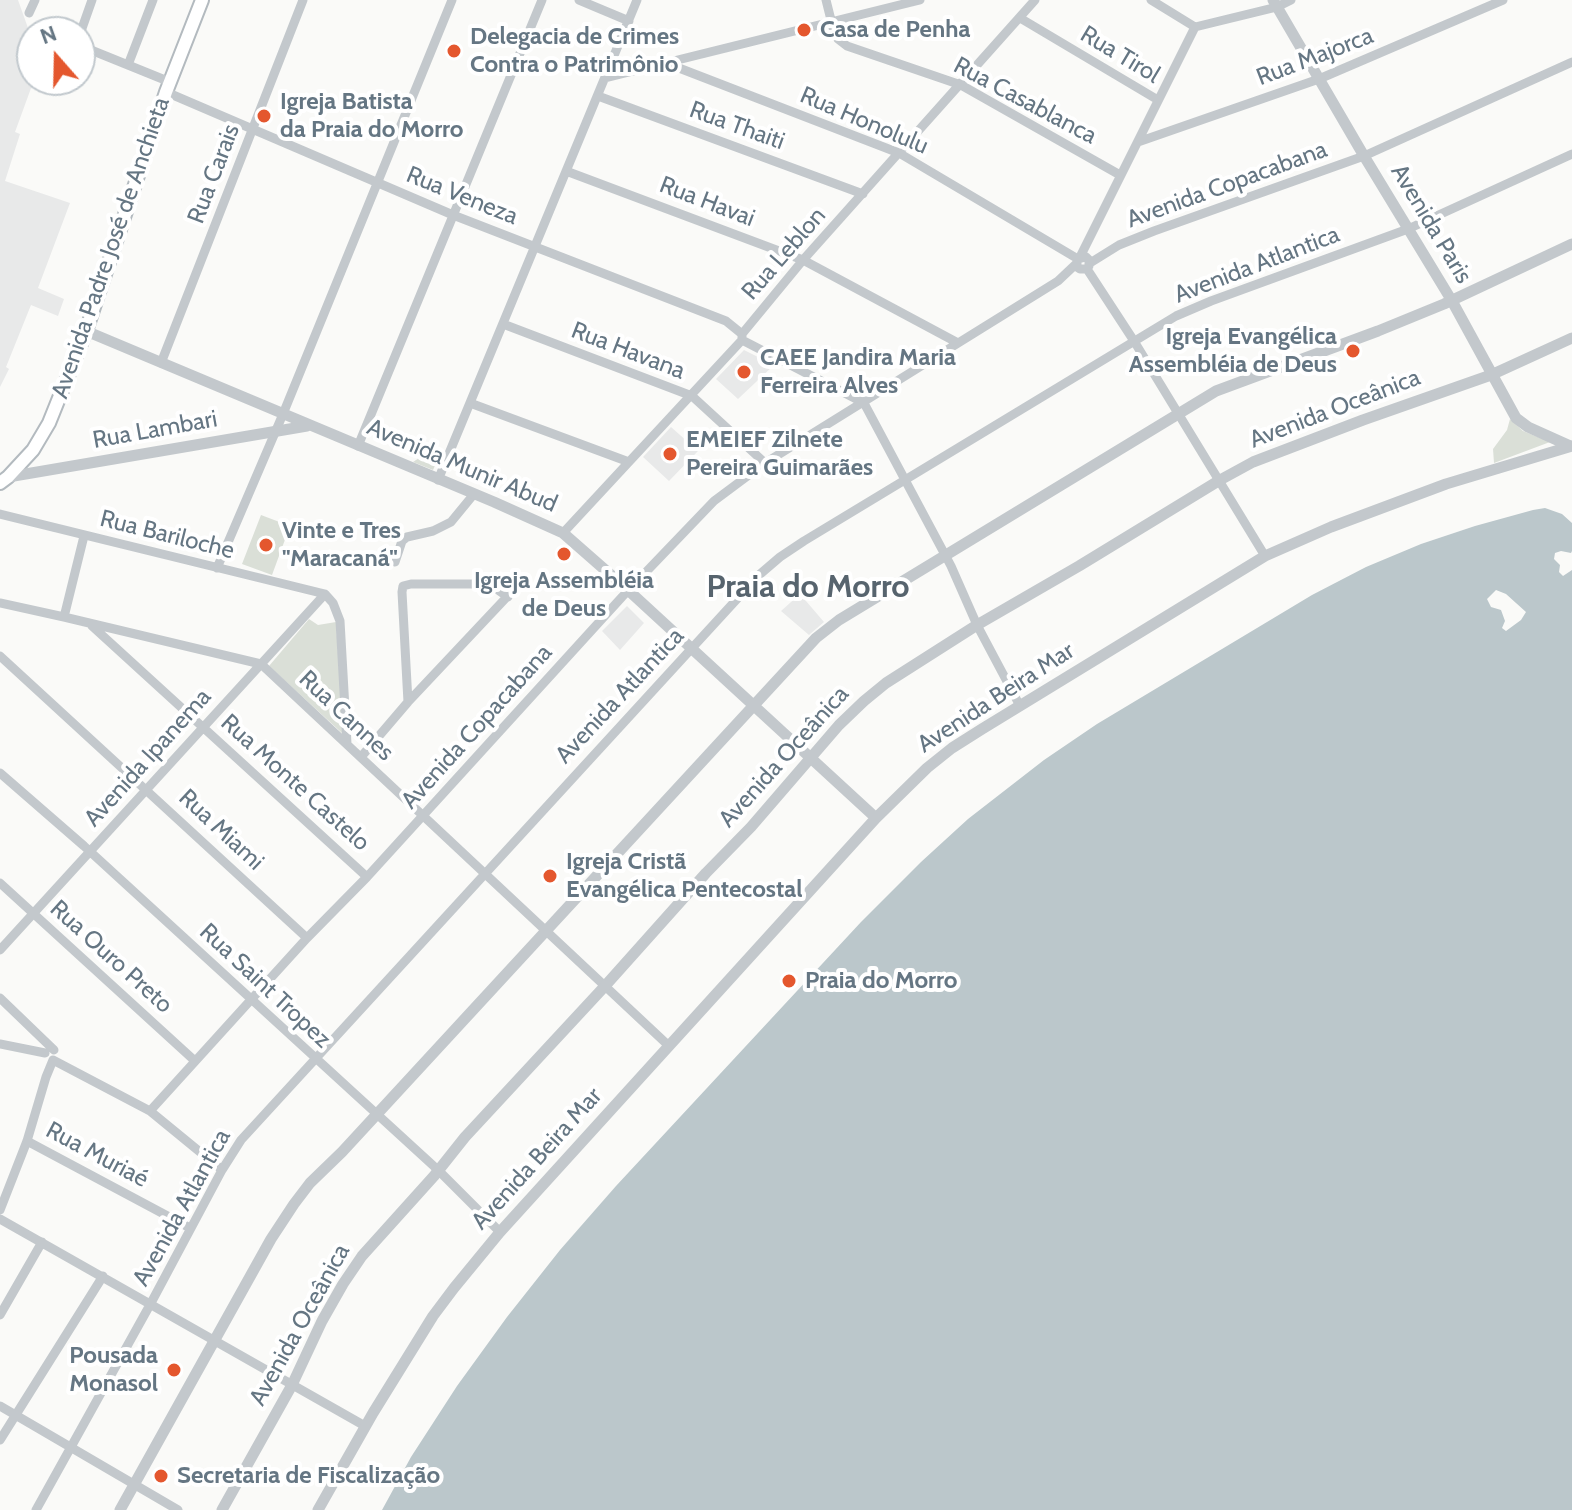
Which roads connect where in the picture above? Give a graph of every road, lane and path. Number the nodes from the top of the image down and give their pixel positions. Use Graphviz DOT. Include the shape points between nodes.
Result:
graph roads {
  1 [pos="35,0"];
  2 [pos="153,0"];
  3 [pos="202,0"];
  4 [pos="303,0"];
  5 [pos="452,0"];
  6 [pos="542,0"];
  7 [pos="579,0"];
  8 [pos="637,0"];
  9 [pos="826,0"];
  10 [pos="920,0"];
  11 [pos="1035,0"];
  12 [pos="1151,0"];
  13 [pos="1291,0"];
  14 [pos="1503,0"];
  15 [pos="1275,4"];
  16 [pos="29,13"];
  17 [pos="1020,18"];
  18 [pos="629,21"];
  19 [pos="831,21"];
  20 [pos="1195,27"];
  21 [pos="96,52"];
  22 [pos="1572,62"];
  23 [pos="666,63"];
  24 [pos="128,65"];
  25 [pos="605,78"];
  26 [pos="1319,79"];
  27 [pos="961,85"];
  28 [pos="168,87"];
  29 [pos="598,96"];
  30 [pos="1158,100"];
  31 [pos="253,129"];
  32 [pos="1138,142"];
  33 [pos="899,153"];
  34 [pos="1572,154"];
  35 [pos="1364,156"];
  36 [pos="566,171"];
  37 [pos="1120,175"];
  38 [pos="377,183"];
  39 [pos="863,194"];
  40 [pos="453,215"];
  41 [pos="1408,229"];
  42 [pos="1572,244"];
  43 [pos="535,247"];
  44 [pos="803,260"];
  45 [pos="1083,261"];
  46 [pos="1452,301"];
  47 [pos="503,324"];
  48 [pos="86,331"];
  49 [pos="742,337"];
  50 [pos="1572,338"];
  51 [pos="1134,341"];
  52 [pos="958,343"];
  53 [pos="161,363"];
  54 [pos="1491,375"];
  55 [pos="692,396"];
  56 [pos="470,403"];
  57 [pos="864,403"];
  58 [pos="283,414"];
  59 [pos="1179,414"];
  60 [pos="309,426"];
  61 [pos="275,432"];
  62 [pos="358,446"];
  63 [pos="1571,446"];
  64 [pos="629,462"];
  65 [pos="765,463"];
  66 [pos="905,479"];
  67 [pos="4,480"];
  68 [pos="438,480"];
  69 [pos="1220,480"];
  70 [pos="474,494"];
  71 [pos="0,514"];
  72 [pos="563,533"];
  73 [pos="84,536"];
  74 [pos="1265,556"];
  75 [pos="946,557"];
  76 [pos="395,562"];
  77 [pos="217,568"];
  78 [pos="520,583"];
  79 [pos="628,590"];
  80 [pos="325,594"];
  81 [pos="508,597"];
  82 [pos="0,603"];
  83 [pos="64,617"];
  84 [pos="89,623"];
  85 [pos="977,625"];
  86 [pos="692,648"];
  87 [pos="0,656"];
  88 [pos="261,664"];
  89 [pos="408,702"];
  90 [pos="754,705"];
  91 [pos="1020,706"];
  92 [pos="203,727"];
  93 [pos="347,744"];
  94 [pos="361,757"];
  95 [pos="811,757"];
  96 [pos="0,773"];
  97 [pos="147,789"];
  98 [pos="423,816"];
  99 [pos="876,818"];
  100 [pos="90,852"];
  101 [pos="485,873"];
  102 [pos="367,877"];
  103 [pos="0,883"];
  104 [pos="33,913"];
  105 [pos="546,930"];
  106 [pos="307,938"];
  107 [pos="0,950"];
  108 [pos="605,986"];
  109 [pos="0,998"];
  110 [pos="251,1000"];
  111 [pos="0,1044"];
  112 [pos="669,1046"];
  113 [pos="50,1054"];
  114 [pos="314,1058"];
  115 [pos="195,1061"];
  116 [pos="150,1111"];
  117 [pos="376,1115"];
  118 [pos="27,1141"];
  119 [pos="222,1170"];
  120 [pos="438,1170"];
  121 [pos="0,1210"];
  122 [pos="0,1219"];
  123 [pos="190,1228"];
  124 [pos="500,1232"];
  125 [pos="42,1242"];
  126 [pos="103,1276"];
  127 [pos="151,1303"];
  128 [pos="0,1315"];
  129 [pos="215,1342"];
  130 [pos="292,1385"];
  131 [pos="0,1406"];
  132 [pos="15,1415"];
  133 [pos="365,1426"];
  134 [pos="0,1440"];
  135 [pos="71,1447"];
  136 [pos="134,1484"];
  137 [pos="36,1510"];
  138 [pos="120,1510"];
  139 [pos="178,1510"];
  140 [pos="222,1510"];
  141 [pos="318,1510"];
  1 -- 16 [label="street"];
  2 -- 24 [label="street"];
  3 -- 28 [label="main road, Avenida Padre José de Anchieta"];
  4 -- 31 [label="street, Rua Carais"];
  5 -- 38 [label="street"];
  6 -- 40 [label="street"];
  7 -- 18 [label="street"];
  8 -- 18 [label="street"];
  9 -- 19 [label="street"];
  10 -- 19 [label="street"];
  11 -- 17 [label="street, Rua Leblon"];
  12 -- 20 [label="street"];
  13 -- 15 [label="street"];
  14 -- 26 [label="street, Rua Majorca"];
  15 -- 20 [label="street"];
  15 -- 26 [label="street, Avenida Paris"];
  17 -- 27 [label="street, Rua Leblon"];
  17 -- 30 [label="street, Rua Tirol"];
  18 -- 25 [label="street"];
  19 -- 23 [label="street"];
  19 -- 27 [label="street, Rua Casablanca" via="847,46"];
  20 -- 30 [label="street"];
  21 -- 24 [label="street, Rua Veneza"];
  22 -- 35 [label="street, Avenida Copacabana"];
  23 -- 25 [label="street"];
  23 -- 33 [label="street, Rua Honolulu"];
  24 -- 28 [label="street, Rua Veneza"];
  25 -- 29 [label="street"];
  26 -- 32 [label="street, Rua Majorca"];
  26 -- 35 [label="street, Avenida Paris"];
  27 -- 33 [label="street, Rua Leblon"];
  27 -- 37 [label="street, Rua Casablanca"];
  28 -- 31 [label="street, Rua Veneza"];
  28 -- 48 [label="main road, Avenida Padre José de Anchieta"];
  29 -- 36 [label="street"];
  29 -- 39 [label="street, Rua Thaiti"];
  30 -- 32 [label="street"];
  31 -- 38 [label="street, Rua Veneza"];
  31 -- 53 [label="street, Rua Carais"];
  32 -- 37 [label="street"];
  33 -- 39 [label="street, Rua Leblon"];
  33 -- 45 [label="street, Rua Honolulu"];
  34 -- 41 [label="street, Avenida Atlantica"];
  35 -- 41 [label="street, Avenida Paris"];
  35 -- 45 [label="street, Avenida Copacabana"];
  36 -- 43 [label="street"];
  36 -- 44 [label="street, Rua Havai"];
  37 -- 45 [label="street"];
  38 -- 40 [label="street, Rua Veneza"];
  38 -- 58 [label="street"];
  39 -- 44 [label="street, Rua Leblon"];
  40 -- 43 [label="street, Rua Veneza"];
  40 -- 62 [label="street"];
  41 -- 46 [label="street, Avenida Paris"];
  41 -- 51 [label="street, Avenida Atlantica" via="1199,306"];
  42 -- 46 [label="street"];
  43 -- 47 [label="street"];
  43 -- 49 [label="street, Rua Veneza" via="726,321"];
  44 -- 49 [label="street, Rua Leblon"];
  44 -- 52 [label="street, Rua Havai"];
  45 -- 51 [label="street"];
  45 -- 52 [label="street, Avenida Copacabana"];
  46 -- 54 [label="street, Avenida Paris"];
  46 -- 59 [label="street" via="1216,391"];
  47 -- 55 [label="street, Rua Havana"];
  47 -- 56 [label="street"];
  48 -- 53 [label="street, Avenida Munir Abud"];
  48 -- 67 [label="main road, Avenida Padre José de Anchieta" via="49,423 33,450"];
  49 -- 55 [label="street, Rua Leblon"];
  49 -- 57 [label="street, Rua Veneza"];
  50 -- 54 [label="street, Avenida Oceânica"];
  51 -- 59 [label="street"];
  51 -- 66 [label="street, Avenida Atlantica"];
  52 -- 57 [label="street, Avenida Copacabana"];
  53 -- 58 [label="street, Avenida Munir Abud"];
  54 -- 63 [label="street, Avenida Paris" via="1522,424"];
  54 -- 69 [label="street, Avenida Oceânica" via="1277,452"];
  55 -- 64 [label="street, Rua Leblon"];
  55 -- 65 [label="street, Rua Havana"];
  56 -- 64 [label="street"];
  56 -- 68 [label="street"];
  57 -- 65 [label="street, Avenida Copacabana"];
  57 -- 66 [label="street"];
  58 -- 60 [label="street, Avenida Munir Abud"];
  58 -- 61 [label="street"];
  59 -- 69 [label="street"];
  59 -- 75 [label="street"];
  60 -- 61 [label="street, Rua Lambari"];
  60 -- 62 [label="street, Avenida Munir Abud"];
  61 -- 67 [label="street, Rua Lambari"];
  61 -- 77 [label="street"];
  62 -- 68 [label="street, Avenida Munir Abud"];
  63 -- 74 [label="street, Avenida Beira Mar" via="1446,484"];
  64 -- 72 [label="street, Rua Leblon"];
  65 -- 79 [label="street, Avenida Copacabana" via="714,501"];
  66 -- 75 [label="street"];
  66 -- 86 [label="street, Avenida Atlantica" via="780,557"];
  68 -- 70 [label="street, Avenida Munir Abud"];
  69 -- 74 [label="street"];
  69 -- 85 [label="street, Avenida Oceânica"];
  70 -- 72 [label="street, Avenida Munir Abud"];
  70 -- 76 [label="street" via="451,522 402,541"];
  71 -- 73 [label="street, Rua Bariloche"];
  72 -- 79 [label="street, Avenida Munir Abud"];
  73 -- 77 [label="street, Rua Bariloche"];
  73 -- 83 [label="street"];
  74 -- 91 [label="street, Avenida Beira Mar"];
  75 -- 85 [label="street"];
  75 -- 90 [label="street" via="839,620"];
  77 -- 80 [label="street, Rua Bariloche"];
  78 -- 81 [label="street"];
  79 -- 86 [label="street, Avenida Munir Abud"];
  79 -- 98 [label="street, Avenida Copacabana"];
  80 -- 88 [label="street, Avenida Ipanema"];
  80 -- 93 [label="street" via="340,621"];
  81 -- 89 [label="street"];
  81 -- 89 [label="street" via="485,584 403,586"];
  82 -- 83 [label="street, Rua Cannes"];
  83 -- 84 [label="street, Rua Cannes"];
  84 -- 88 [label="street, Rua Cannes"];
  84 -- 92 [label="street, Rua Monte Castelo"];
  85 -- 91 [label="street"];
  85 -- 95 [label="street, Avenida Oceânica" via="876,691"];
  86 -- 90 [label="street, Avenida Munir Abud"];
  86 -- 101 [label="street, Avenida Atlantica"];
  87 -- 97 [label="street, Rua Miami"];
  88 -- 92 [label="street, Avenida Ipanema"];
  88 -- 93 [label="street, Rua Cannes"];
  89 -- 94 [label="street"];
  90 -- 95 [label="street, Avenida Munir Abud"];
  90 -- 105 [label="street"];
  91 -- 99 [label="street, Avenida Beira Mar" via="952,748"];
  92 -- 97 [label="street, Avenida Ipanema"];
  92 -- 102 [label="street, Rua Monte Castelo"];
  93 -- 94 [label="street, Rua Cannes"];
  94 -- 98 [label="street, Rua Cannes"];
  95 -- 99 [label="street, Avenida Munir Abud"];
  95 -- 108 [label="street, Avenida Oceânica"];
  96 -- 100 [label="street, Rua Saint Tropez"];
  97 -- 100 [label="street, Avenida Ipanema"];
  97 -- 106 [label="street, Rua Miami"];
  98 -- 101 [label="street, Rua Cannes"];
  98 -- 102 [label="street, Avenida Copacabana"];
  99 -- 112 [label="street, Avenida Beira Mar"];
  100 -- 104 [label="street, Avenida Ipanema"];
  100 -- 110 [label="street, Rua Saint Tropez"];
  101 -- 105 [label="street, Rua Cannes"];
  101 -- 114 [label="street, Avenida Atlantica"];
  102 -- 106 [label="street, Avenida Copacabana"];
  103 -- 104 [label="street, Rua Ouro Preto"];
  104 -- 107 [label="street, Avenida Ipanema"];
  104 -- 115 [label="street, Rua Ouro Preto"];
  105 -- 108 [label="street, Rua Cannes"];
  105 -- 117 [label="street"];
  106 -- 110 [label="street, Avenida Copacabana"];
  108 -- 112 [label="street, Rua Cannes"];
  108 -- 120 [label="street, Avenida Oceânica"];
  109 -- 113 [label="street" via="35,1031"];
  110 -- 114 [label="street, Rua Saint Tropez"];
  110 -- 115 [label="street, Avenida Copacabana"];
  111 -- 113 [label="street"];
  112 -- 124 [label="street, Avenida Beira Mar"];
  113 -- 116 [label="street"];
  113 -- 118 [label="street"];
  114 -- 117 [label="street, Rua Saint Tropez"];
  114 -- 119 [label="street, Avenida Atlantica" via="251,1127"];
  115 -- 116 [label="street, Avenida Copacabana"];
  116 -- 119 [label="street"];
  117 -- 120 [label="street, Rua Saint Tropez"];
  117 -- 129 [label="street" via="294,1204"];
  118 -- 121 [label="street"];
  118 -- 123 [label="street, Rua Muriaé"];
  119 -- 123 [label="street, Avenida Atlantica"];
  120 -- 124 [label="street, Rua Saint Tropez"];
  120 -- 130 [label="street, Avenida Oceânica" via="353,1268"];
  122 -- 125 [label="street"];
  123 -- 127 [label="street, Avenida Atlantica"];
  124 -- 133 [label="street, Avenida Beira Mar" via="433,1316"];
  125 -- 126 [label="street"];
  125 -- 128 [label="street"];
  126 -- 127 [label="street"];
  126 -- 132 [label="street"];
  127 -- 129 [label="street"];
  127 -- 135 [label="street, Avenida Atlantica"];
  129 -- 130 [label="street"];
  129 -- 136 [label="street"];
  130 -- 133 [label="street"];
  130 -- 140 [label="street, Avenida Oceânica"];
  131 -- 132 [label="street"];
  132 -- 134 [label="street"];
  132 -- 135 [label="street"];
  133 -- 141 [label="street, Avenida Beira Mar"];
  135 -- 136 [label="street"];
  135 -- 137 [label="street, Avenida Atlantica"];
  136 -- 138 [label="street"];
  136 -- 139 [label="street"];
}
